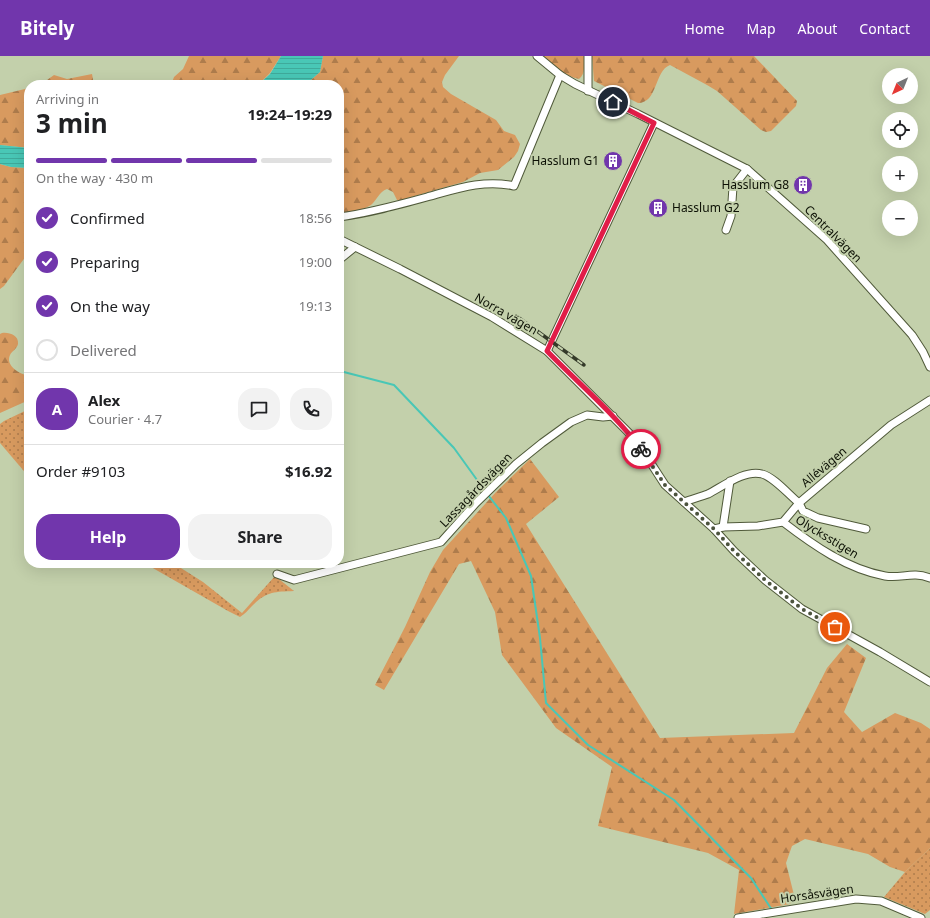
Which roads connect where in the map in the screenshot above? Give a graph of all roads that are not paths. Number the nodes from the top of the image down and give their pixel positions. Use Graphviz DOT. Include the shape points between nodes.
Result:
graph roads {
  1 [pos="537,56"];
  2 [pos="588,56"];
  3 [pos="560,75"];
  4 [pos="588,91"];
  5 [pos="654,123"];
  6 [pos="747,169"];
  7 [pos="344,216"];
  8 [pos="726,230"];
  9 [pos="344,242"];
  10 [pos="355,247"];
  11 [pos="344,256"];
  12 [pos="547,351"];
  13 [pos="930,367"];
  14 [pos="930,400"];
  15 [pos="612,416"];
  16 [pos="730,481"];
  17 [pos="684,502"];
  18 [pos="799,503"];
  19 [pos="782,522"];
  20 [pos="723,526"];
  21 [pos="714,529"];
  22 [pos="866,529"];
  23 [pos="344,567"];
  24 [pos="340,568"];
  25 [pos="277,574"];
  26 [pos="930,578"];
  27 [pos="930,682"];
  28 [pos="738,918"];
  29 [pos="921,918"];
  1 -- 3 [label="street, Centralvägen"];
  2 -- 4 [label="street"];
  3 -- 4 [label="street, Centralvägen"];
  3 -- 7 [label="street" via="514,186 504,183 470,185"];
  4 -- 5 [label="street, Centralvägen"];
  5 -- 6 [label="street, Centralvägen"];
  5 -- 12 [label="street"];
  6 -- 8 [label="street" via="733,187 731,216"];
  6 -- 13 [label="street, Centralvägen" via="827,240 912,335"];
  9 -- 10 [label="street, Norra vägen"];
  10 -- 11 [label="street"];
  10 -- 12 [label="street, Norra vägen" via="492,317"];
  12 -- 15 [label="street, Norra vägen"];
  14 -- 18 [label="street, Allévägen" via="891,425"];
  15 -- 17 [label="street, Norra vägen" via="630,434 665,485"];
  15 -- 23 [label="street, Lassagårdsvägen" via="587,414 542,443 476,503 441,542"];
  16 -- 17 [label="street, Allévägen" via="708,494"];
  16 -- 18 [label="street, Allévägen" via="762,474"];
  16 -- 20 [label="street"];
  17 -- 21 [label="street, Norra vägen"];
  18 -- 19 [label="street"];
  18 -- 22 [label="street" via="803,511 818,518"];
  19 -- 20 [label="street" via="758,526"];
  19 -- 26 [label="street, Olycksstigen" via="834,557 865,572 887,576 920,575"];
  20 -- 21 [label="street"];
  21 -- 27 [label="street, Norra vägen" via="765,580 802,609"];
  24 -- 25 [label="street, Lassagårdsvägen" via="294,580"];
  28 -- 29 [label="street, Horsåsvägen" via="856,899 882,901"];
}
